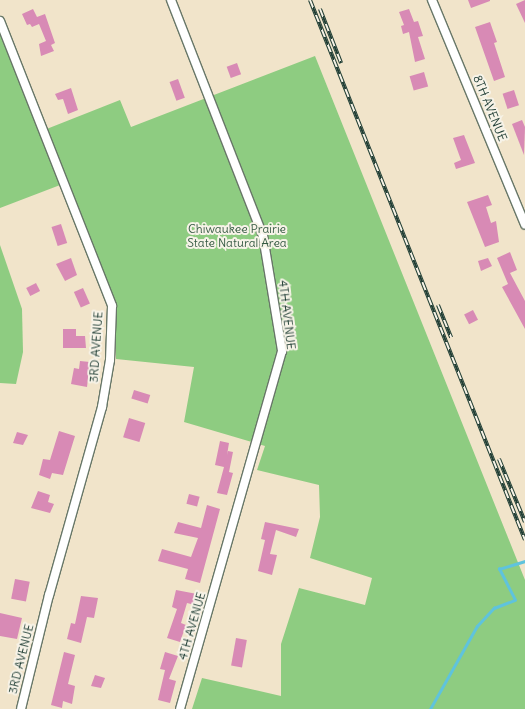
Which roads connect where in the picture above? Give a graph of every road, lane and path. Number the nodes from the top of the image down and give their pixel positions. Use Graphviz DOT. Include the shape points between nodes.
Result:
graph roads {
  1 [pos="171,0"];
  2 [pos="432,0"];
  3 [pos="0,22"];
  4 [pos="525,225"];
  5 [pos="21,709"];
  6 [pos="180,709"];
  1 -- 6 [label="street, 4TH AVENUE" via="263,236 282,352"];
  2 -- 4 [label="street, 8TH AVENUE"];
  3 -- 5 [label="street, 3RD AVENUE" via="112,306 110,360 102,408 49,595"];
}
